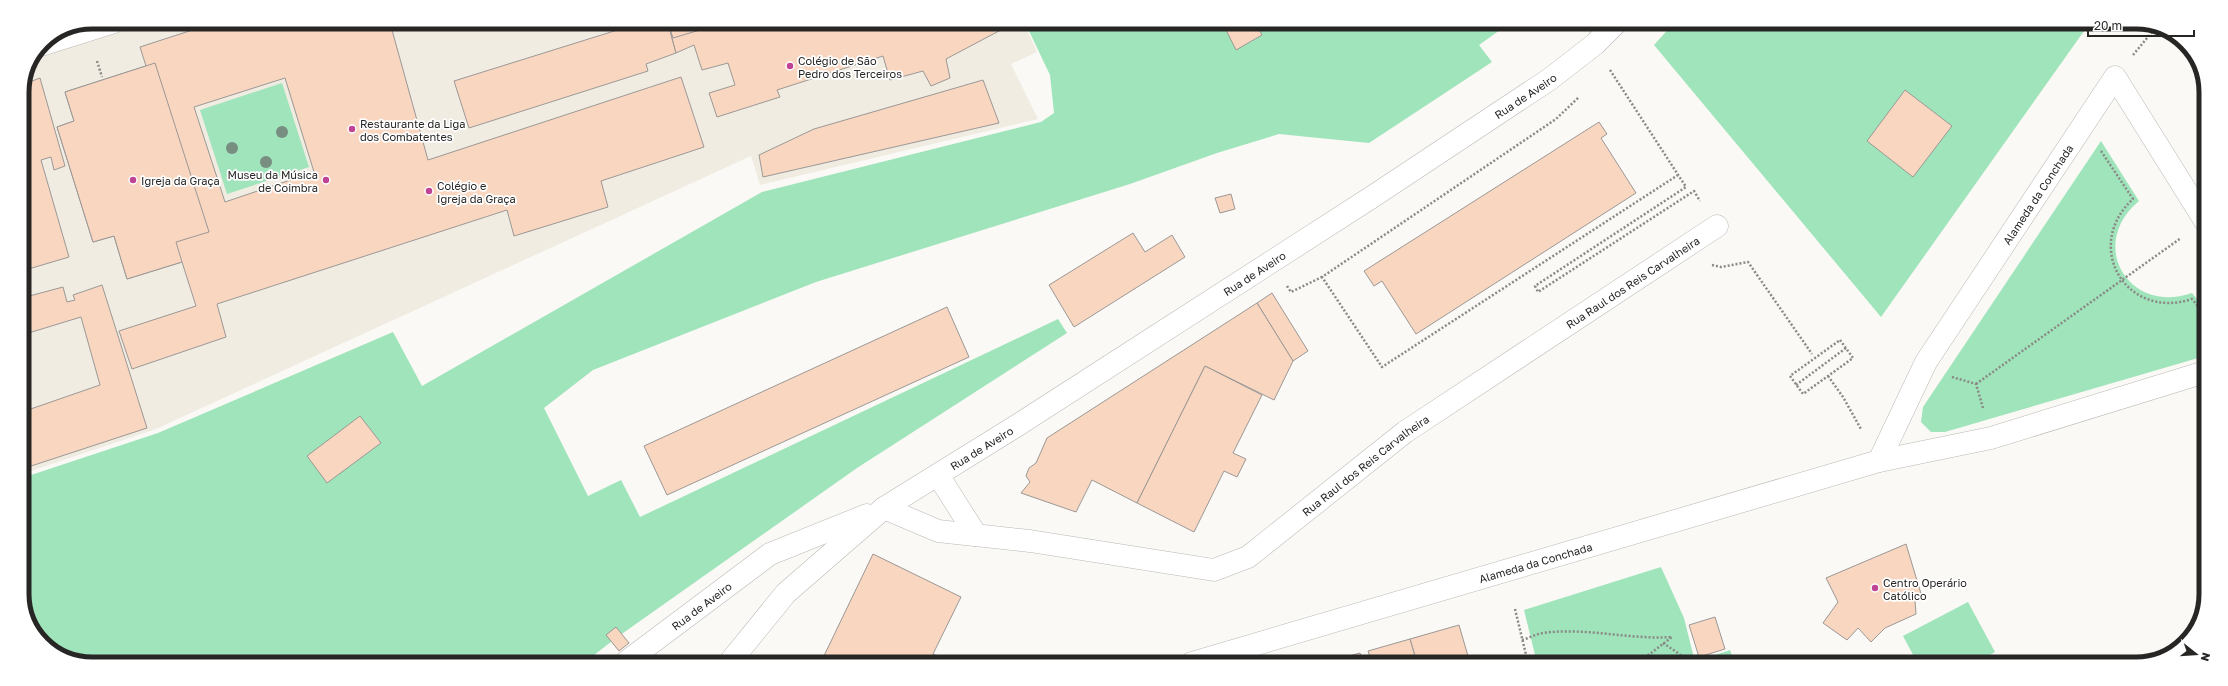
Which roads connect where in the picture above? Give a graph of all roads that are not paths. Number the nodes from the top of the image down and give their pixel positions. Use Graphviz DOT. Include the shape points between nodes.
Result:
graph roads {
  1 [pos="1610,29"];
  2 [pos="2199,211"];
  3 [pos="1717,226"];
  4 [pos="2199,374"];
  5 [pos="1879,461"];
  6 [pos="938,475"];
  7 [pos="884,508"];
  8 [pos="976,535"];
  9 [pos="637,657"];
  10 [pos="734,657"];
  11 [pos="1212,657"];
  1 -- 6 [label="street, Rua de Aveiro" via="1595,44 1530,92 1366,201"];
  2 -- 5 [label="street, Alameda da Conchada" via="2115,77 1926,362"];
  3 -- 8 [label="street, Rua Raul dos Reis Carvalheira" via="1405,432 1248,558 1214,570"];
  4 -- 5 [label="street, Alameda da Conchada" via="1991,438"];
  5 -- 11 [label="street, Alameda da Conchada"];
  6 -- 7 [label="street, Rua de Aveiro"];
  6 -- 8 [label="street"];
  7 -- 8 [label="street, Rua Raul dos Reis Carvalheira" via="938,531"];
  7 -- 9 [label="street, Rua de Aveiro" via="770,554"];
  7 -- 10 [label="street, Rua de Aveiro" via="786,592"];
}
